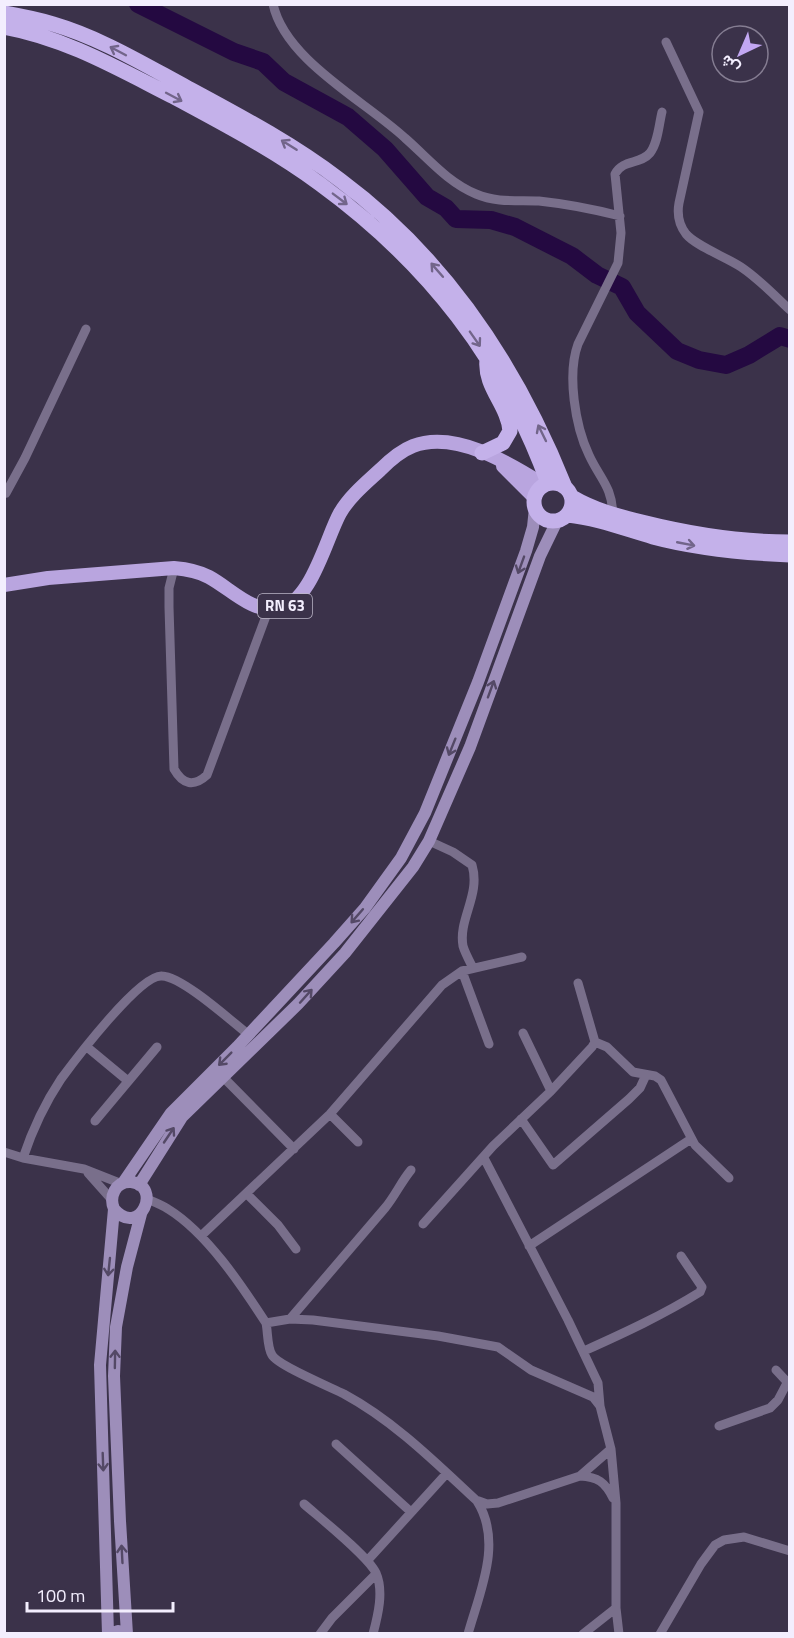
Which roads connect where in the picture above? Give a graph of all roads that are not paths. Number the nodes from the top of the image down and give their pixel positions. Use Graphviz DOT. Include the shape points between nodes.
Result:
graph roads {
  1 [pos="273,4"];
  2 [pos="4,13"];
  3 [pos="4,27"];
  4 [pos="666,42"];
  5 [pos="662,112"];
  6 [pos="620,216"];
  7 [pos="789,310"];
  8 [pos="86,329"];
  9 [pos="488,357"];
  10 [pos="487,454"];
  11 [pos="569,492"];
  12 [pos="5,493"];
  13 [pos="540,494"];
  14 [pos="613,515"];
  15 [pos="562,518"];
  16 [pos="789,542"];
  17 [pos="789,555"];
  18 [pos="174,568"];
  19 [pos="4,585"];
  20 [pos="269,608"];
  21 [pos="418,826"];
  22 [pos="431,837"];
  23 [pos="522,957"];
  24 [pos="473,968"];
  25 [pos="462,971"];
  26 [pos="578,983"];
  27 [pos="523,1033"];
  28 [pos="249,1035"];
  29 [pos="595,1042"];
  30 [pos="489,1044"];
  31 [pos="87,1047"];
  32 [pos="157,1047"];
  33 [pos="646,1075"];
  34 [pos="223,1077"];
  35 [pos="128,1081"];
  36 [pos="551,1091"];
  37 [pos="330,1114"];
  38 [pos="521,1119"];
  39 [pos="95,1121"];
  40 [pos="691,1139"];
  41 [pos="358,1142"];
  42 [pos="294,1149"];
  43 [pos="4,1152"];
  44 [pos="23,1158"];
  45 [pos="484,1158"];
  46 [pos="84,1169"];
  47 [pos="411,1170"];
  48 [pos="729,1178"];
  49 [pos="123,1184"];
  50 [pos="139,1185"];
  51 [pos="247,1194"];
  52 [pos="147,1199"];
  53 [pos="113,1204"];
  54 [pos="141,1214"];
  55 [pos="423,1224"];
  56 [pos="201,1236"];
  57 [pos="529,1246"];
  58 [pos="296,1249"];
  59 [pos="681,1256"];
  60 [pos="290,1319"];
  61 [pos="266,1323"];
  62 [pos="584,1352"];
  63 [pos="776,1370"];
  64 [pos="788,1384"];
  65 [pos="600,1406"];
  66 [pos="719,1426"];
  67 [pos="336,1444"];
  68 [pos="611,1449"];
  69 [pos="447,1473"];
  70 [pos="580,1476"];
  71 [pos="476,1500"];
  72 [pos="616,1503"];
  73 [pos="304,1504"];
  74 [pos="411,1512"];
  75 [pos="789,1551"];
  76 [pos="368,1561"];
  77 [pos="376,1574"];
  78 [pos="616,1608"];
  79 [pos="110,1634"];
  80 [pos="127,1634"];
  81 [pos="320,1634"];
  82 [pos="374,1634"];
  83 [pos="468,1634"];
  84 [pos="583,1634"];
  85 [pos="619,1634"];
  86 [pos="660,1634"];
  1 -- 6 [label="street" via="287,35 322,74 385,121 459,185 493,199 566,204"];
  11 -- 2 [label="highway, one-way" via="524,396 493,343 426,256 370,204 277,138 166,76 74,31"];
  3 -- 9 [label="highway, one-way" via="93,55 283,159 362,217 420,272"];
  4 -- 7 [label="street" via="699,112 679,203 682,229 696,243 753,276"];
  5 -- 6 [label="street" via="650,153 623,164 616,172"];
  6 -- 14 [label="street" via="618,263 575,351 573,365 583,441 610,493"];
  8 -- 12 [label="street"];
  9 -- 10 [label="highway" via="488,377 510,431 507,439"];
  9 -- 13 [label="highway" via="516,406"];
  10 -- 13 [label="main road, RN 63" via="514,466"];
  10 -- 20 [label="main road, RN 63" via="436,442 414,446 392,458 347,503 310,580 295,600 279,609"];
  11 -- 13 [label="highway" via="560,484"];
  11 -- 14 [label="highway" via="593,509"];
  11 -- 15 [label="highway" via="572,506"];
  13 -- 15 [label="highway" via="544,519"];
  13 -- 21 [label="main road, one-way" via="526,552"];
  14 -- 16 [label="highway" via="696,534"];
  15 -- 17 [label="highway, one-way" via="591,519 695,546"];
  22 -- 15 [label="main road, one-way" via="470,747 540,556"];
  18 -- 19 [label="main road, RN 63"];
  18 -- 20 [label="main road, RN 63" via="208,576 251,603"];
  18 -- 20 [label="street" via="169,607 174,770 189,783 207,775"];
  21 -- 22 [label="main road"];
  21 -- 28 [label="main road, one-way" via="401,858 365,908"];
  22 -- 24 [label="street" via="472,865 475,883 463,947"];
  34 -- 22 [label="main road, one-way" via="345,953 395,891"];
  23 -- 24 [label="street"];
  24 -- 25 [label="street"];
  25 -- 30 [label="street"];
  25 -- 37 [label="street" via="442,985"];
  26 -- 29 [label="street"];
  27 -- 36 [label="street"];
  28 -- 31 [label="street" via="180,981 161,975 142,984"];
  28 -- 49 [label="main road, one-way" via="171,1113"];
  29 -- 33 [label="street" via="607,1047 633,1072"];
  29 -- 36 [label="street"];
  31 -- 35 [label="street"];
  31 -- 44 [label="street" via="60,1080"];
  32 -- 35 [label="street"];
  33 -- 38 [label="street" via="634,1094 554,1165"];
  33 -- 40 [label="street" via="661,1080"];
  34 -- 42 [label="street"];
  50 -- 34 [label="main road, one-way" via="182,1117"];
  35 -- 39 [label="street"];
  36 -- 38 [label="street"];
  37 -- 41 [label="street"];
  37 -- 42 [label="street"];
  38 -- 45 [label="street"];
  40 -- 48 [label="street"];
  40 -- 57 [label="street"];
  42 -- 51 [label="street"];
  43 -- 44 [label="street"];
  44 -- 46 [label="street"];
  45 -- 55 [label="street"];
  45 -- 57 [label="street"];
  46 -- 49 [label="street"];
  46 -- 53 [label="street" via="102,1186"];
  47 -- 60 [label="street" via="385,1208"];
  49 -- 50 [label="main road"];
  49 -- 53 [label="main road" via="116,1188"];
  50 -- 52 [label="main road"];
  51 -- 56 [label="street"];
  51 -- 58 [label="street"];
  52 -- 54 [label="main road"];
  52 -- 56 [label="street" via="169,1210"];
  53 -- 54 [label="main road" via="124,1217"];
  53 -- 79 [label="main road, one-way" via="100,1365"];
  80 -- 54 [label="main road, one-way" via="114,1376 116,1328"];
  56 -- 61 [label="street"];
  57 -- 62 [label="street"];
  59 -- 62 [label="street" via="702,1287 700,1292"];
  60 -- 61 [label="street"];
  60 -- 65 [label="street" via="498,1347 531,1370 593,1397"];
  61 -- 69 [label="street" via="272,1355 280,1364 368,1409"];
  62 -- 65 [label="street" via="598,1383"];
  63 -- 64 [label="street"];
  64 -- 66 [label="street" via="770,1408"];
  65 -- 68 [label="street"];
  67 -- 74 [label="street"];
  68 -- 70 [label="street"];
  68 -- 72 [label="street"];
  69 -- 71 [label="street"];
  69 -- 74 [label="street"];
  70 -- 71 [label="street" via="498,1503"];
  70 -- 72 [label="street" via="602,1481"];
  71 -- 83 [label="street" via="489,1529 489,1562"];
  72 -- 78 [label="street"];
  73 -- 76 [label="street"];
  74 -- 76 [label="street"];
  75 -- 86 [label="street" via="744,1537 715,1545"];
  76 -- 77 [label="street"];
  77 -- 81 [label="street"];
  77 -- 82 [label="street" via="380,1601"];
  78 -- 84 [label="street"];
  78 -- 85 [label="street"];
  79 -- 80 [label="main road"];
}
